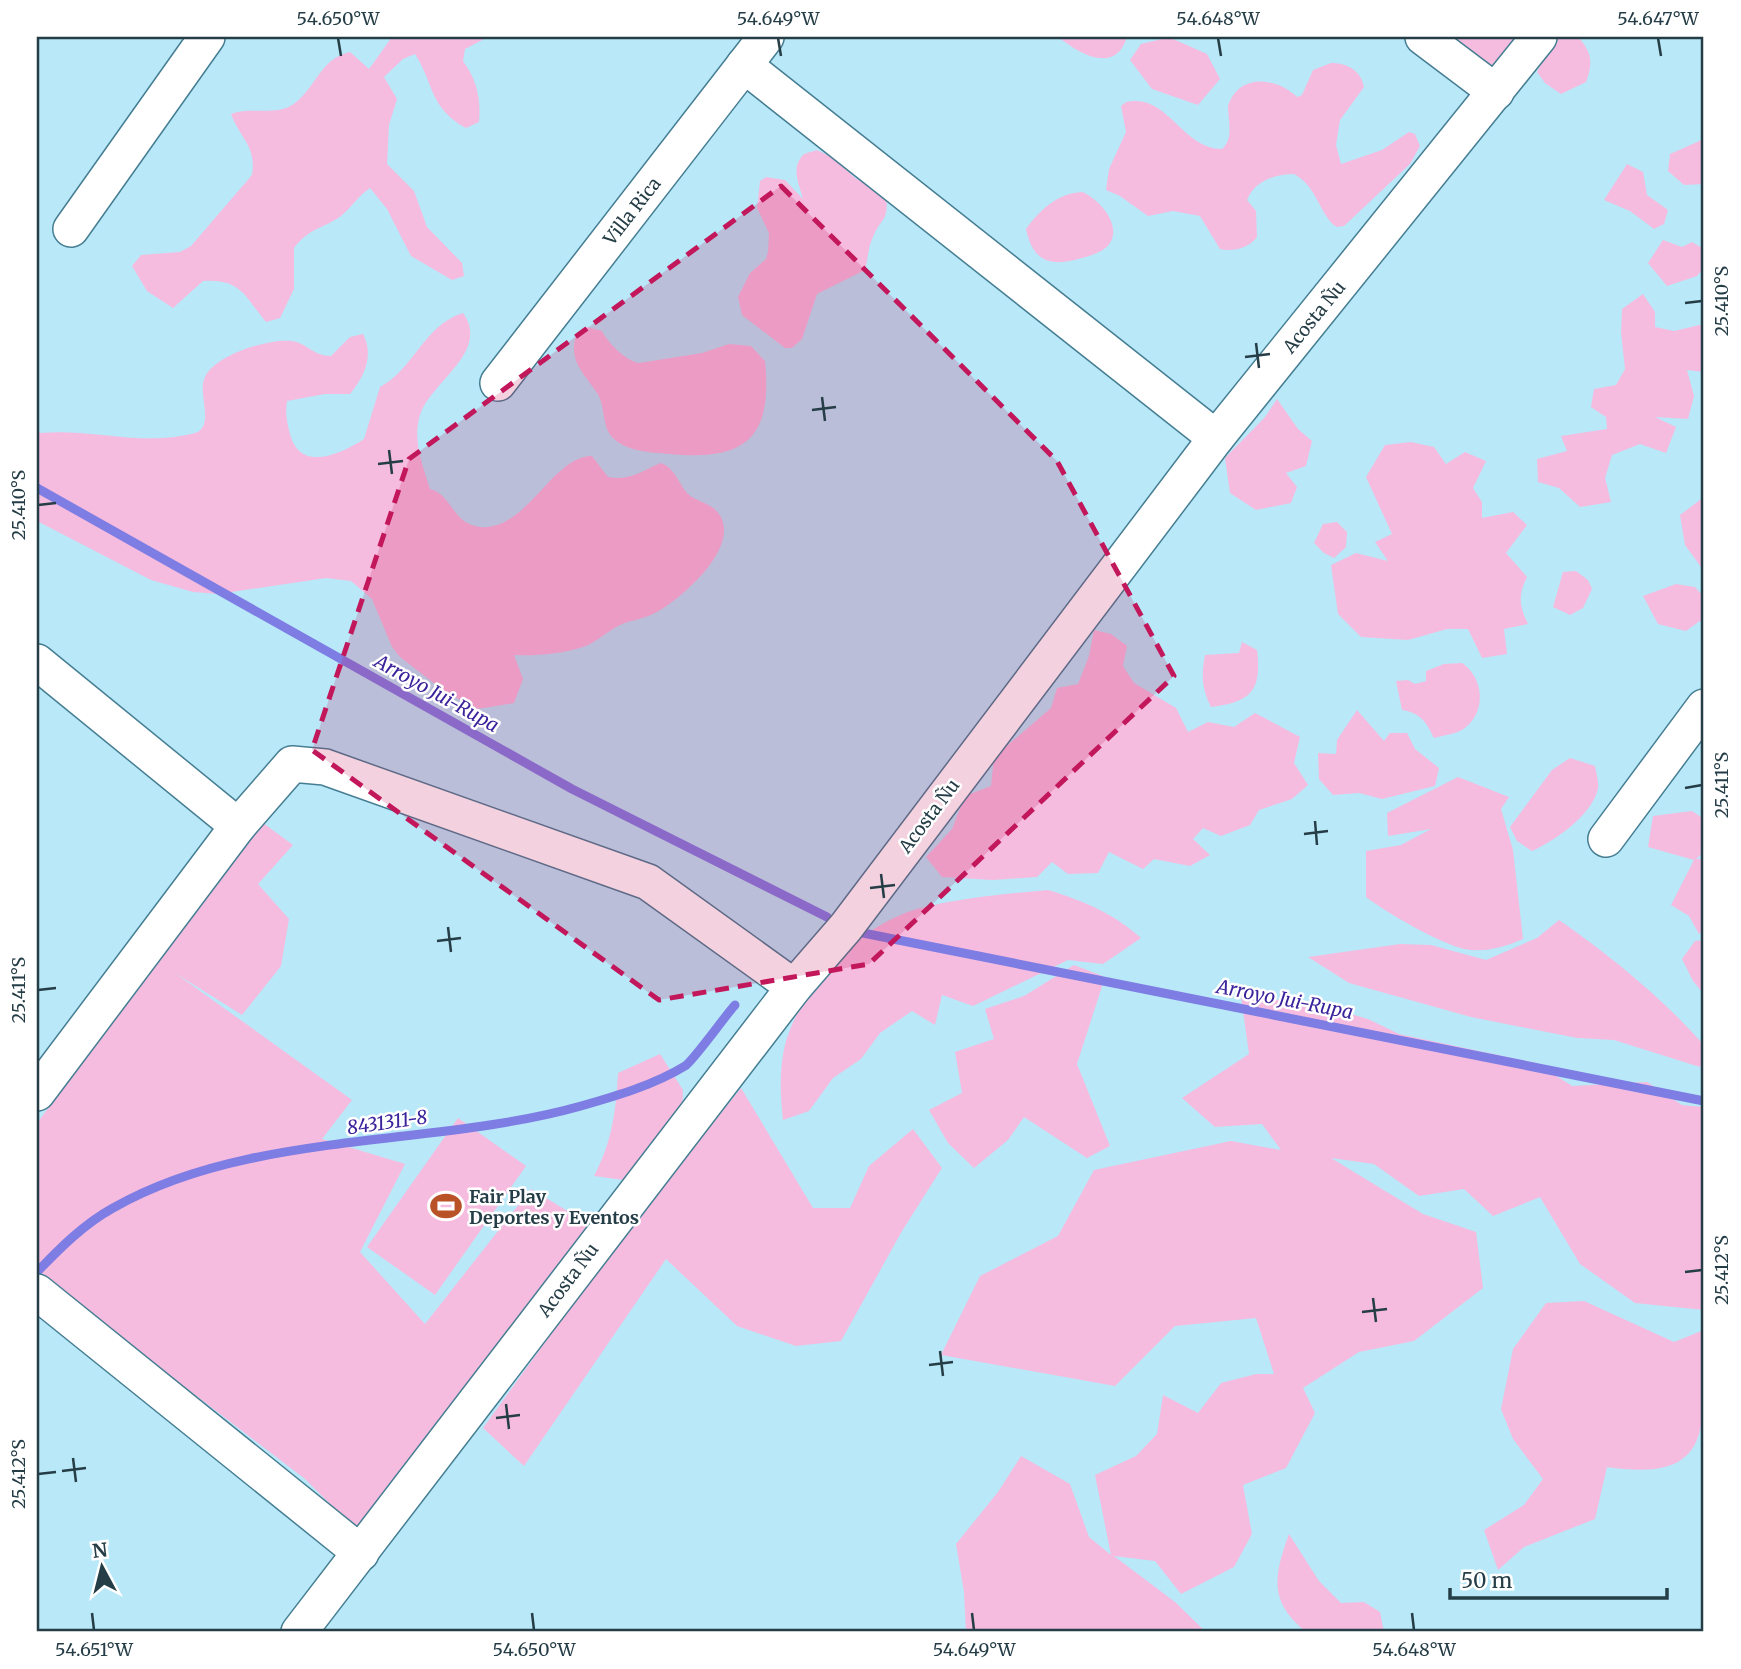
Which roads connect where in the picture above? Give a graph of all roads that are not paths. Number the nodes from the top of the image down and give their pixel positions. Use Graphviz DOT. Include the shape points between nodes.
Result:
graph roads {
  1 [pos="207,37"];
  2 [pos="766,37"];
  3 [pos="1423,37"];
  4 [pos="1539,37"];
  5 [pos="744,65"];
  6 [pos="1496,92"];
  7 [pos="71,229"];
  8 [pos="498,383"];
  9 [pos="1216,438"];
  10 [pos="37,662"];
  11 [pos="1704,707"];
  12 [pos="238,826"];
  13 [pos="1606,838"];
  14 [pos="794,987"];
  15 [pos="37,1093"];
  16 [pos="37,1292"];
  17 [pos="361,1553"];
  18 [pos="299,1632"];
  1 -- 7 [label="street"];
  2 -- 5 [label="street, Villa Rica"];
  3 -- 6 [label="street"];
  4 -- 6 [label="street, Acosta Ñu"];
  5 -- 8 [label="street, Villa Rica"];
  5 -- 9 [label="street"];
  6 -- 9 [label="street, Acosta Ñu"];
  9 -- 14 [label="street, Acosta Ñu" via="846,926"];
  10 -- 12 [label="street"];
  11 -- 13 [label="street"];
  12 -- 14 [label="street" via="292,764 325,767 648,882"];
  12 -- 15 [label="street"];
  14 -- 17 [label="street, Acosta Ñu"];
  16 -- 17 [label="street"];
  17 -- 18 [label="street, Acosta Ñu"];
}
